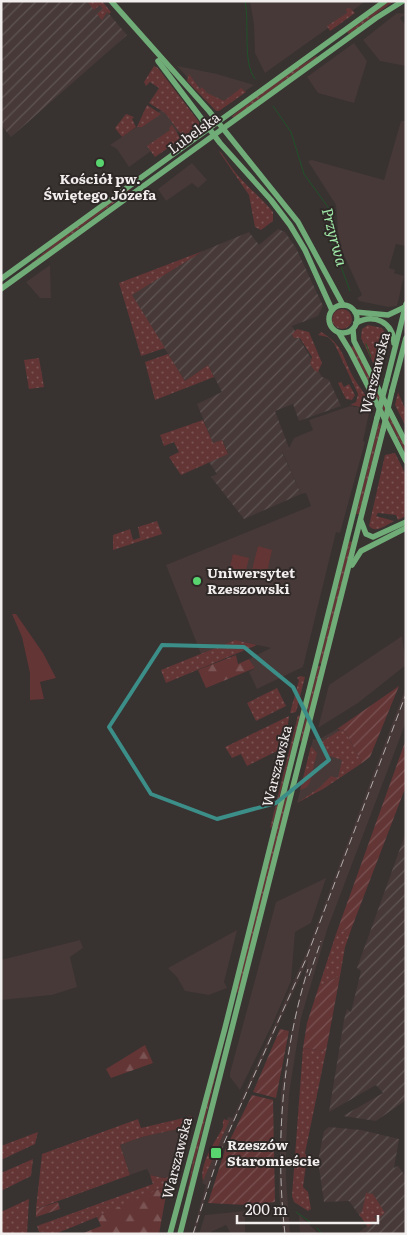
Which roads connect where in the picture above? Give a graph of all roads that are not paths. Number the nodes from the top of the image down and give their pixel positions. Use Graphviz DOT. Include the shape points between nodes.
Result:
graph roads {
  1 [pos="111,1"];
  2 [pos="385,1"];
  3 [pos="400,2"];
  4 [pos="144,41"];
  5 [pos="319,48"];
  6 [pos="324,55"];
  7 [pos="217,122"];
  8 [pos="209,127"];
  9 [pos="221,129"];
  10 [pos="213,134"];
  11 [pos="1,279"];
  12 [pos="1,289"];
  13 [pos="343,305"];
  14 [pos="405,305"];
  15 [pos="332,310"];
  16 [pos="355,312"];
  17 [pos="356,322"];
  18 [pos="352,330"];
  19 [pos="339,333"];
  20 [pos="406,338"];
  21 [pos="394,350"];
  22 [pos="406,444"];
  23 [pos="406,461"];
  24 [pos="360,519"];
  25 [pos="406,522"];
  26 [pos="406,528"];
  27 [pos="346,578"];
  28 [pos="305,741"];
  29 [pos="295,745"];
  30 [pos="286,781"];
  31 [pos="292,791"];
  32 [pos="170,1234"];
  33 [pos="180,1234"];
  1 -- 4 [label="main road"];
  2 -- 5 [label="main road, Lubelska"];
  3 -- 6 [label="main road, Lubelska"];
  4 -- 7 [label="main road"];
  4 -- 8 [label="main road"];
  5 -- 6 [label="main road"];
  5 -- 7 [label="main road, Lubelska"];
  6 -- 9 [label="main road, Lubelska"];
  7 -- 8 [label="main road, Lubelska"];
  7 -- 9 [label="main road"];
  8 -- 10 [label="main road"];
  8 -- 11 [label="main road, Lubelska"];
  9 -- 10 [label="main road, Lubelska"];
  9 -- 13 [label="main road" via="298,222"];
  10 -- 12 [label="main road, Lubelska"];
  10 -- 15 [label="main road" via="290,225"];
  13 -- 15 [label="main road"];
  13 -- 16 [label="main road"];
  14 -- 16 [label="main road" via="388,315"];
  14 -- 21 [label="main road, Warszawska"];
  15 -- 19 [label="main road" via="328,323"];
  16 -- 17 [label="main road"];
  17 -- 18 [label="main road"];
  17 -- 21 [label="main road" via="374,318 384,322 393,333"];
  18 -- 19 [label="main road"];
  18 -- 22 [label="main road"];
  19 -- 23 [label="main road"];
  20 -- 24 [label="main road, Warszawska, bridge"];
  21 -- 29 [label="main road, Warszawska, bridge"];
  24 -- 25 [label="main road" via="365,532 373,537"];
  24 -- 27 [label="main road, Warszawska"];
  26 -- 27 [label="main road" via="361,551"];
  27 -- 28 [label="main road, Warszawska"];
  28 -- 29 [label="main road"];
  28 -- 31 [label="main road, Warszawska"];
  29 -- 30 [label="main road, Warszawska"];
  30 -- 31 [label="main road"];
  30 -- 32 [label="main road, Warszawska"];
  31 -- 33 [label="main road, Warszawska"];
}
